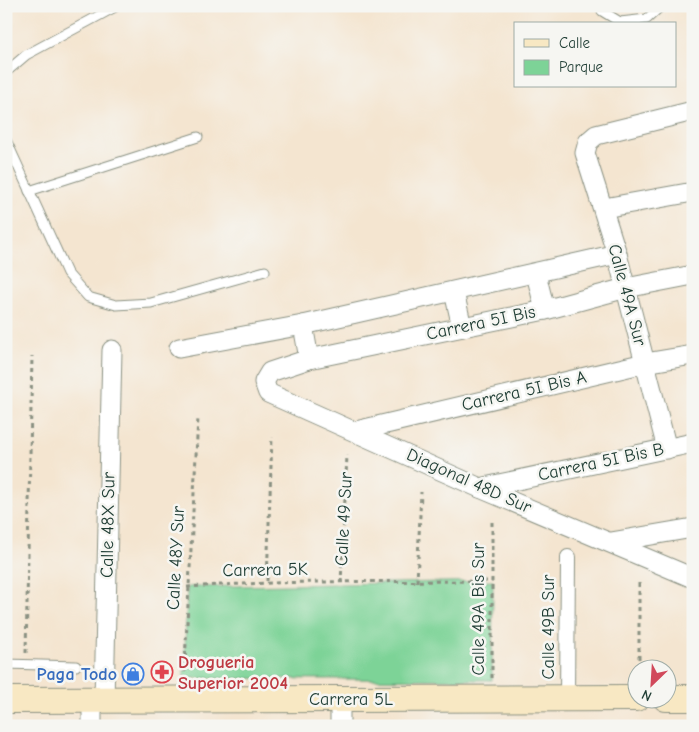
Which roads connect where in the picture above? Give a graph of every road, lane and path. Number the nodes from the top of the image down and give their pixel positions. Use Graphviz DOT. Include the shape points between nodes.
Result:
graph roads {
  1 [pos="117,6"];
  2 [pos="601,6"];
  3 [pos="661,6"];
  4 [pos="6,72"];
  5 [pos="693,110"];
  6 [pos="198,137"];
  7 [pos="6,140"];
  8 [pos="29,191"];
  9 [pos="693,192"];
  10 [pos="604,208"];
  11 [pos="617,254"];
  12 [pos="265,271"];
  13 [pos="536,274"];
  14 [pos="693,275"];
  15 [pos="626,288"];
  16 [pos="454,292"];
  17 [pos="544,310"];
  18 [pos="303,325"];
  19 [pos="462,327"];
  20 [pos="180,348"];
  21 [pos="112,350"];
  22 [pos="693,355"];
  23 [pos="32,356"];
  24 [pos="309,359"];
  25 [pos="645,363"];
  26 [pos="270,372"];
  27 [pos="198,418"];
  28 [pos="356,431"];
  29 [pos="272,436"];
  30 [pos="693,443"];
  31 [pos="667,449"];
  32 [pos="347,455"];
  33 [pos="480,488"];
  34 [pos="421,492"];
  35 [pos="492,519"];
  36 [pos="693,528"];
  37 [pos="611,542"];
  38 [pos="568,557"];
  39 [pos="693,578"];
  40 [pos="267,581"];
  41 [pos="493,581"];
  42 [pos="417,582"];
  43 [pos="639,583"];
  44 [pos="341,584"];
  45 [pos="187,587"];
  46 [pos="639,660"];
  47 [pos="6,664"];
  48 [pos="26,665"];
  49 [pos="76,666"];
  50 [pos="567,698"];
  51 [pos="626,698"];
  52 [pos="676,698"];
  53 [pos="693,698"];
  54 [pos="340,699"];
  55 [pos="493,699"];
  56 [pos="6,700"];
  57 [pos="98,700"];
  58 [pos="183,700"];
  59 [pos="92,726"];
  60 [pos="340,726"];
  1 -- 4 [label="lane" via="26,55"];
  2 -- 3 [label="lane" via="620,22 648,19"];
  5 -- 10 [label="street, Calle 49A Sur" via="596,135 588,142 585,153"];
  6 -- 8 [label="lane"];
  7 -- 8 [label="lane"];
  8 -- 12 [label="lane" via="67,274 88,297 116,305 151,303"];
  9 -- 10 [label="street"];
  10 -- 11 [label="street, Calle 49A Sur"];
  11 -- 13 [label="street"];
  11 -- 15 [label="street, Calle 49A Sur"];
  13 -- 16 [label="street"];
  13 -- 17 [label="street"];
  14 -- 15 [label="street, Carrera 5I Bis"];
  15 -- 17 [label="street, Carrera 5I Bis"];
  15 -- 25 [label="street, Calle 49A Sur"];
  16 -- 18 [label="street"];
  16 -- 19 [label="street"];
  17 -- 19 [label="street, Carrera 5I Bis"];
  18 -- 20 [label="street"];
  18 -- 24 [label="street"];
  19 -- 24 [label="street, Carrera 5I Bis"];
  21 -- 57 [label="street, Calle 48X Sur"];
  22 -- 25 [label="street, Carrera 5I Bis A"];
  23 -- 48 [label="path"];
  24 -- 26 [label="street, Carrera 5I Bis"];
  25 -- 28 [label="street, Carrera 5I Bis A"];
  25 -- 31 [label="street, Calle 49A Sur"];
  26 -- 28 [label="street, Diagonal 48D Sur" via="264,382 268,393"];
  27 -- 45 [label="path, Calle 48Y Sur"];
  28 -- 33 [label="street, Diagonal 48D Sur"];
  29 -- 40 [label="path"];
  30 -- 31 [label="street, Carrera 5I Bis B"];
  31 -- 33 [label="street, Carrera 5I Bis B"];
  32 -- 44 [label="path, Calle 49 Sur"];
  33 -- 37 [label="street, Diagonal 48D Sur"];
  34 -- 42 [label="path"];
  35 -- 41 [label="path, Calle 49A Bis Sur"];
  36 -- 37 [label="street"];
  37 -- 39 [label="street, Diagonal 48D Sur"];
  38 -- 50 [label="street, Calle 49B Sur"];
  40 -- 44 [label="path, Carrera 5K"];
  40 -- 45 [label="path, Carrera 5K"];
  41 -- 42 [label="path, Carrera 5K"];
  41 -- 55 [label="path, Calle 49A Bis Sur"];
  42 -- 44 [label="path, Carrera 5K"];
  43 -- 46 [label="path"];
  45 -- 58 [label="path, Calle 48Y Sur"];
  47 -- 48 [label="lane"];
  48 -- 49 [label="lane"];
  50 -- 51 [label="main road, Carrera 5L"];
  50 -- 55 [label="main road, Carrera 5L"];
  52 -- 53 [label="main road"];
  54 -- 55 [label="main road, Carrera 5L"];
  54 -- 58 [label="main road, Carrera 5L"];
  54 -- 60 [label="street"];
  56 -- 57 [label="main road, Carrera 5L"];
  57 -- 58 [label="main road, Carrera 5L"];
  57 -- 59 [label="street, Calle 48X Sur"];
}
